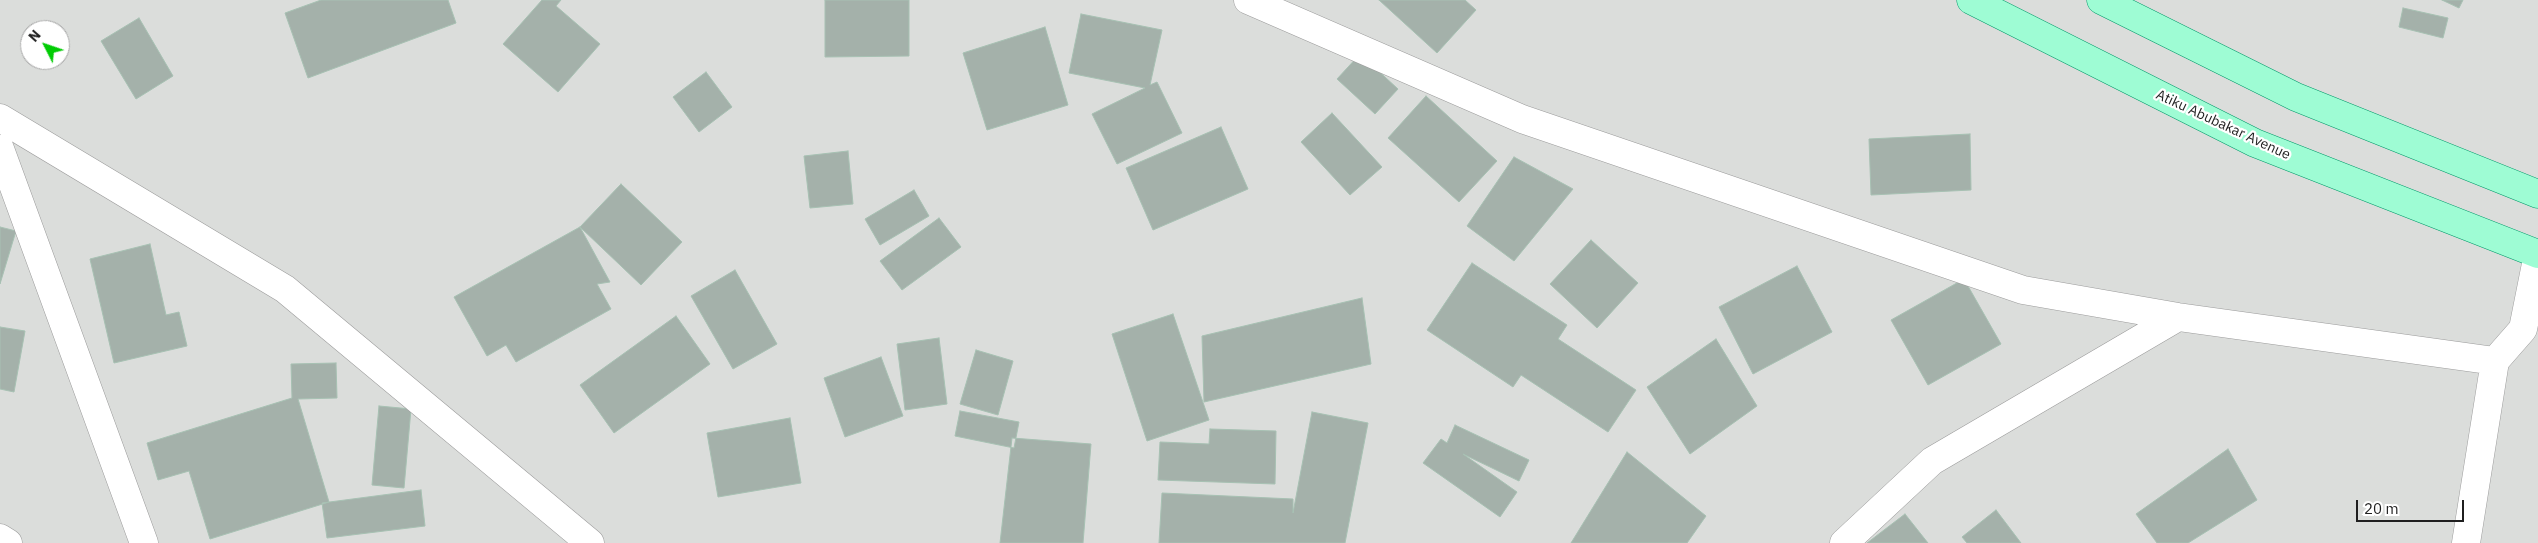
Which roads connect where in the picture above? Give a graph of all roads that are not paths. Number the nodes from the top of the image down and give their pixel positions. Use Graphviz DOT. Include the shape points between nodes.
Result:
graph roads {
  1 [pos="1248,0"];
  2 [pos="1971,0"];
  3 [pos="2101,0"];
  4 [pos="0,118"];
  5 [pos="0,149"];
  6 [pos="2538,194"];
  7 [pos="2538,254"];
  8 [pos="2178,317"];
  9 [pos="2495,361"];
  10 [pos="0,538"];
  11 [pos="8,543"];
  12 [pos="144,543"];
  13 [pos="590,543"];
  14 [pos="1844,543"];
  15 [pos="2466,543"];
  1 -- 8 [label="street" via="1540,126 2023,290"];
  2 -- 7 [label="main road, Atiku Abubakar Avenue" via="2255,143"];
  3 -- 6 [label="main road" via="2296,97"];
  4 -- 13 [label="street" via="284,289"];
  5 -- 12 [label="street"];
  7 -- 9 [label="street" via="2523,329"];
  8 -- 9 [label="street"];
  8 -- 14 [label="street" via="1932,461"];
  9 -- 15 [label="street"];
  10 -- 11 [label="street"];
}
